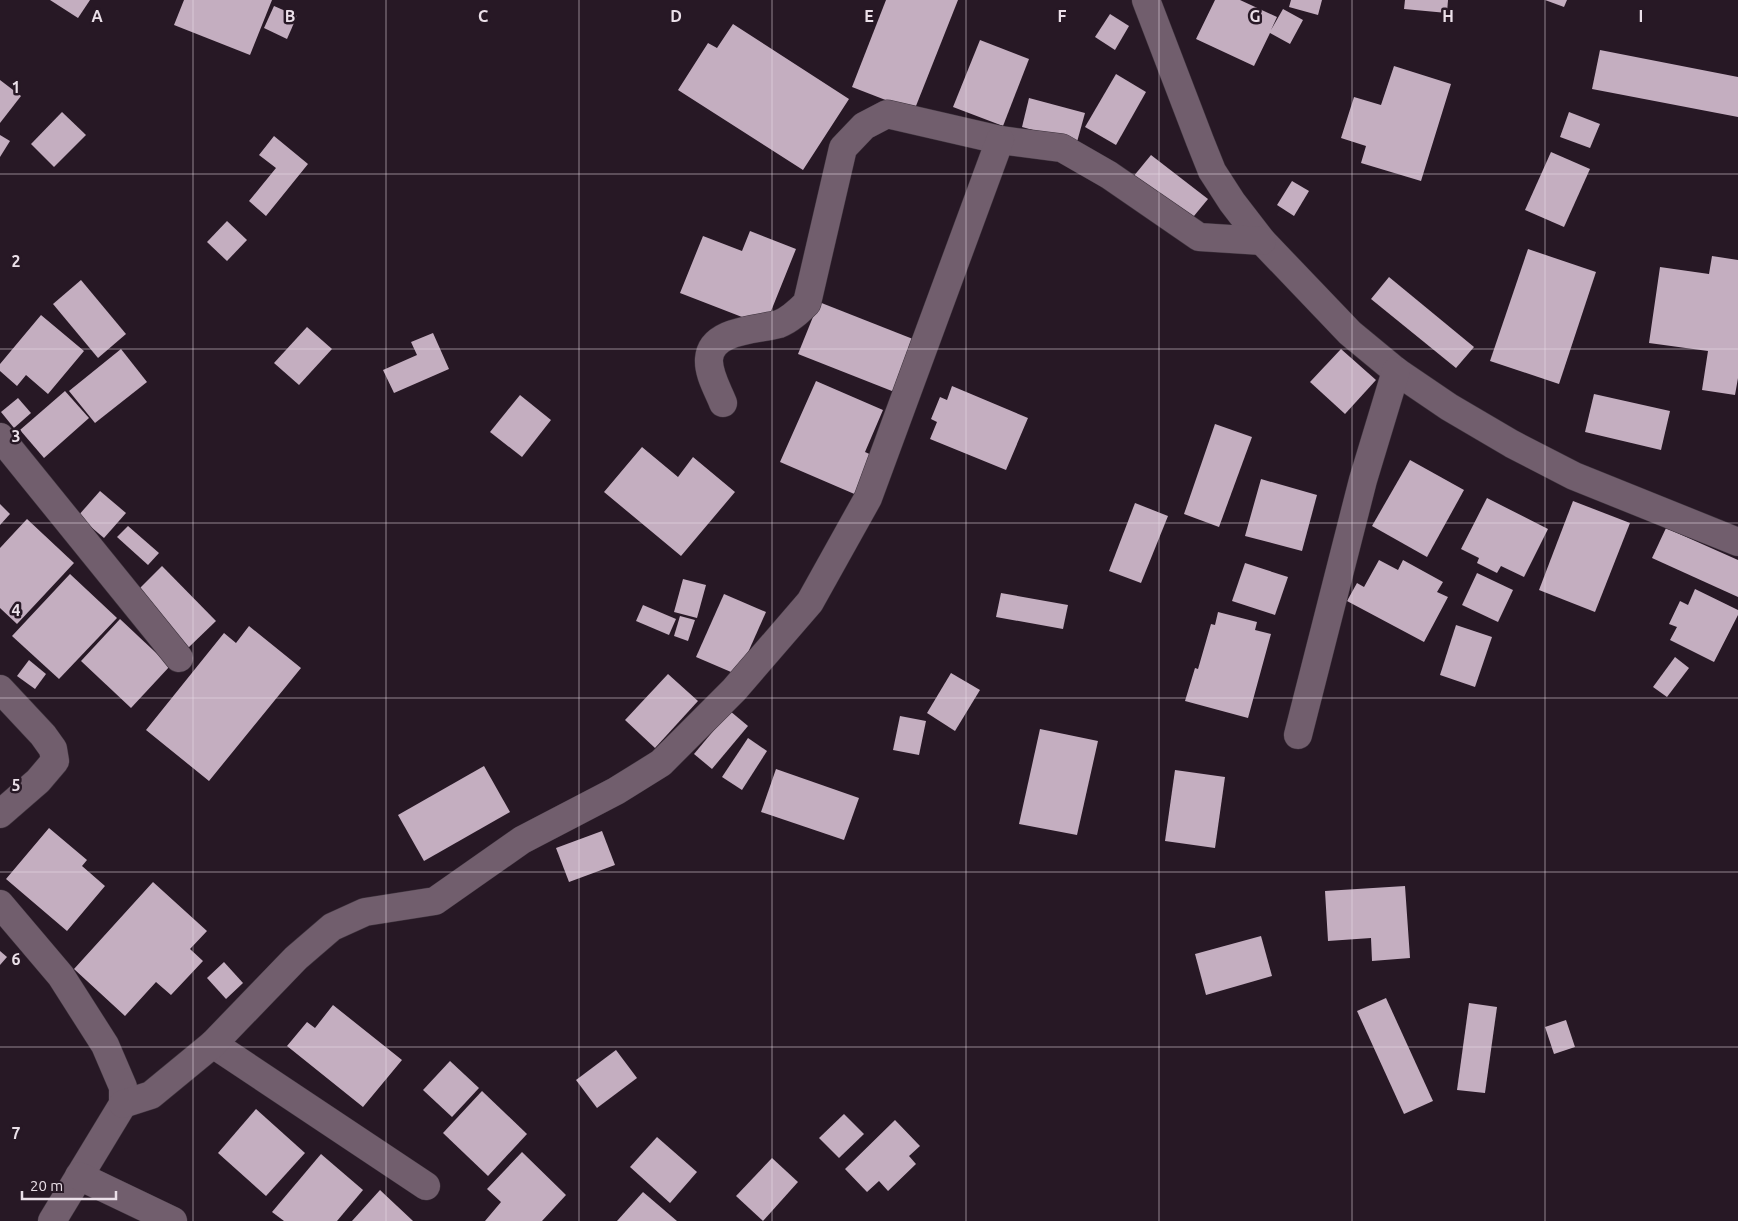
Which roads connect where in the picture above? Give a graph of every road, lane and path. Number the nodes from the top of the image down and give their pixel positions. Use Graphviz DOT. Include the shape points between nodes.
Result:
graph roads {
  1 [pos="1146,0"];
  2 [pos="1000,140"];
  3 [pos="1262,241"];
  4 [pos="1396,371"];
  5 [pos="723,403"];
  6 [pos="0,437"];
  7 [pos="1738,542"];
  8 [pos="178,658"];
  9 [pos="0,688"];
  10 [pos="1298,735"];
  11 [pos="0,814"];
  12 [pos="0,904"];
  13 [pos="213,1044"];
  14 [pos="123,1104"];
  15 [pos="79,1176"];
  16 [pos="426,1186"];
  17 [pos="52,1221"];
  18 [pos="173,1221"];
  1 -- 3 [label="street" via="1212,171"];
  2 -- 3 [label="street" via="1062,148 1109,175 1199,236"];
  2 -- 5 [label="street" via="887,114 864,126 844,148 807,303 781,323 727,335 715,345 709,357 710,370"];
  2 -- 13 [label="street" via="868,498 810,602 734,690 661,763 616,791 522,840 435,901 365,912 332,927 296,958"];
  3 -- 4 [label="street" via="1350,333"];
  4 -- 7 [label="street" via="1449,407 1574,476"];
  4 -- 10 [label="street" via="1363,480"];
  6 -- 8 [label="street"];
  9 -- 11 [label="street" via="43,735 53,749 55,761 38,781"];
  12 -- 14 [label="street" via="61,976 105,1045 123,1086"];
  13 -- 14 [label="street" via="151,1095"];
  13 -- 16 [label="street"];
  14 -- 15 [label="street"];
  15 -- 17 [label="street"];
  15 -- 18 [label="street"];
}
